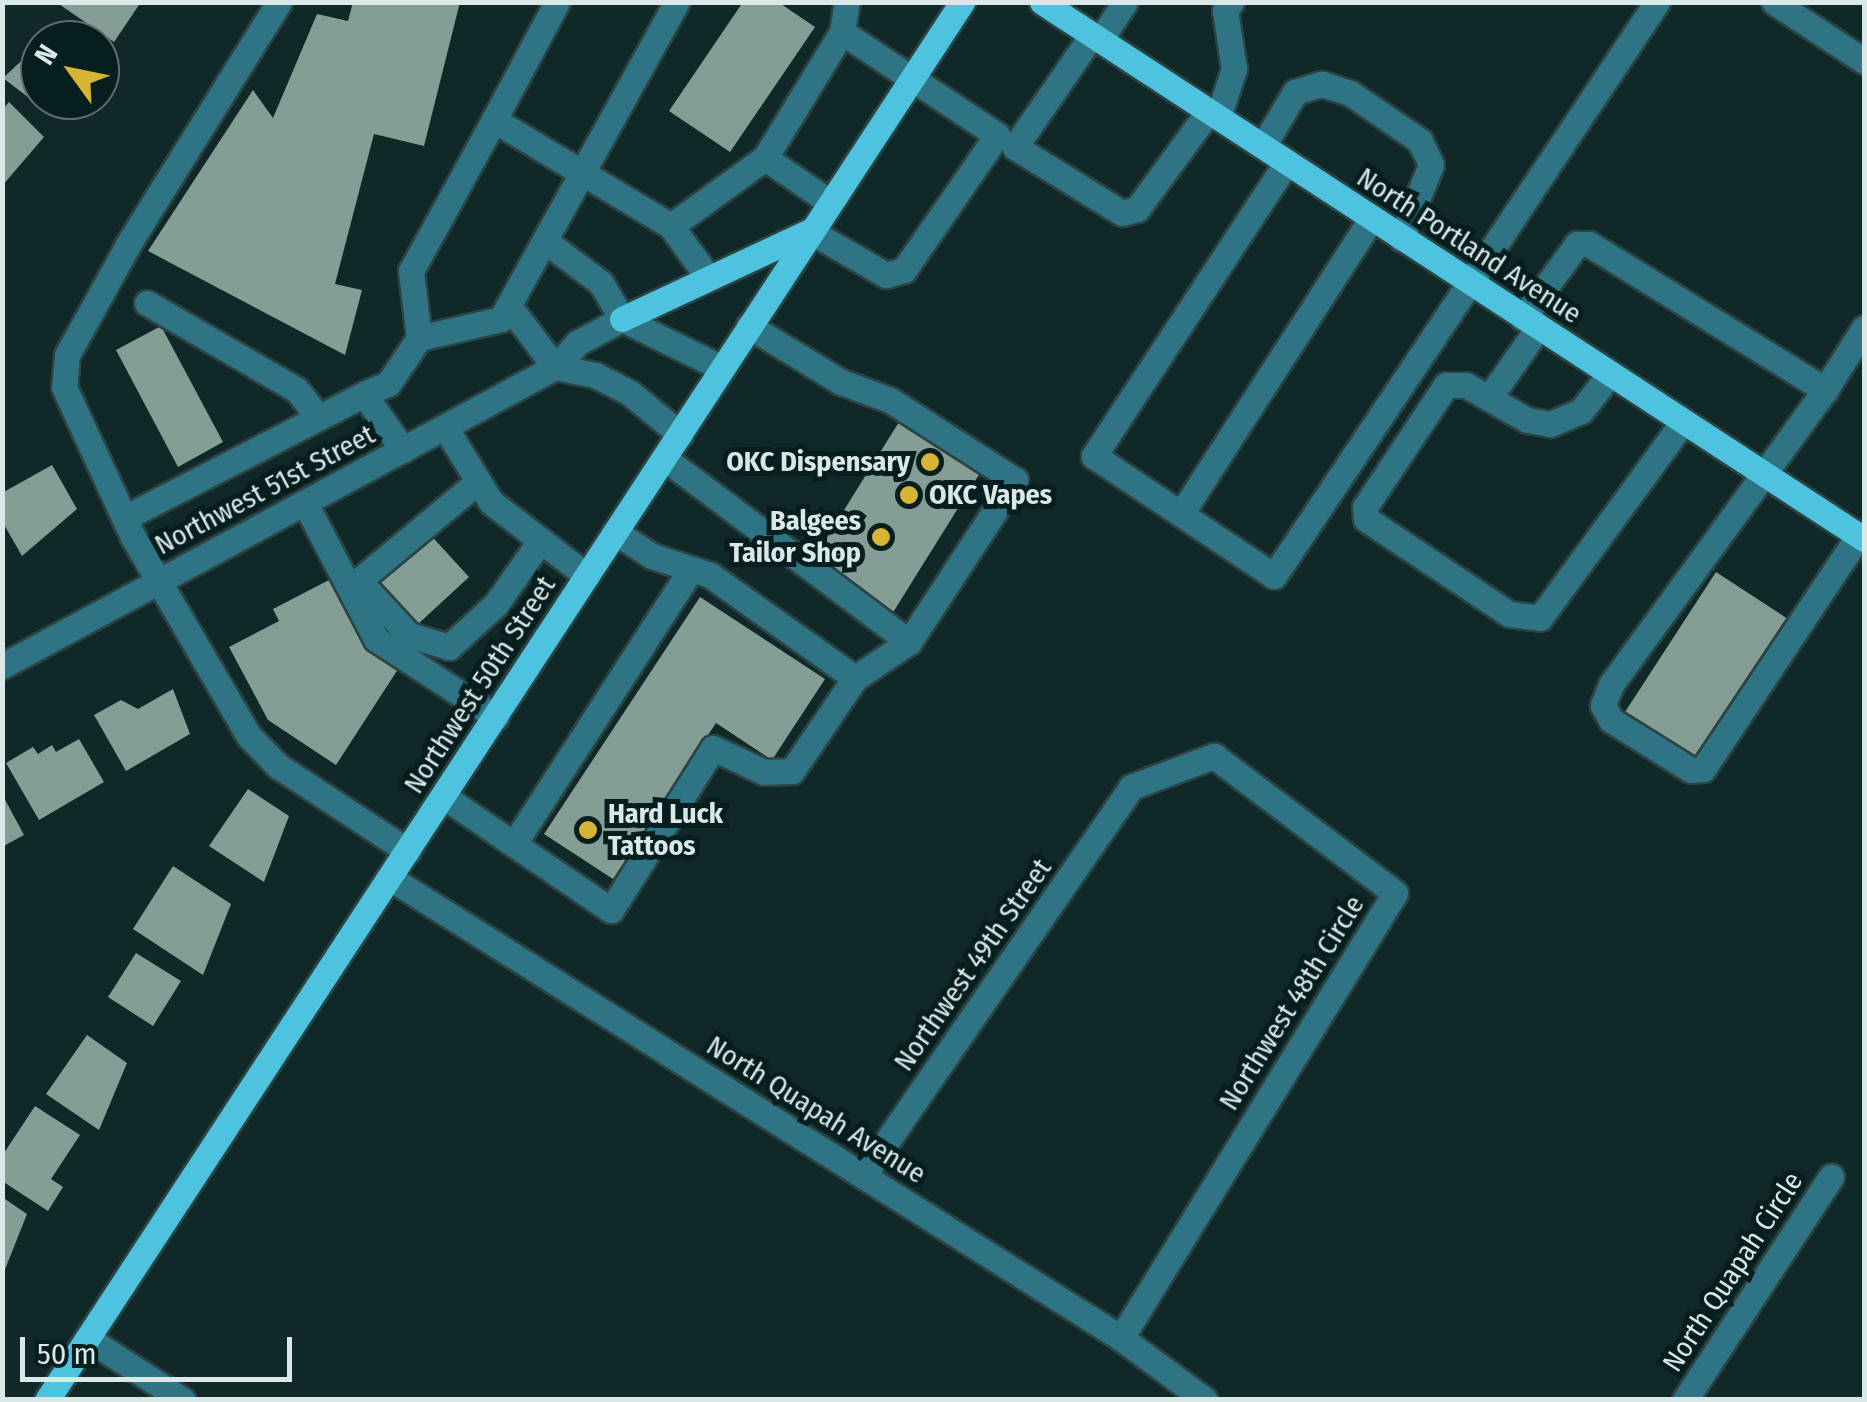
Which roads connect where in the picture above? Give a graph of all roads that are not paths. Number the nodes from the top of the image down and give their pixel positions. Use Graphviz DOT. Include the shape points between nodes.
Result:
graph roads {
  1 [pos="279,2"];
  2 [pos="557,2"];
  3 [pos="677,2"];
  4 [pos="848,2"];
  5 [pos="962,2"];
  6 [pos="1042,2"];
  7 [pos="1125,2"];
  8 [pos="1658,2"];
  9 [pos="1774,2"];
  10 [pos="1221,5"];
  11 [pos="842,32"];
  12 [pos="1096,38"];
  13 [pos="1864,61"];
  14 [pos="912,78"];
  15 [pos="1214,114"];
  16 [pos="494,120"];
  17 [pos="1006,141"];
  18 [pos="1263,146"];
  19 [pos="765,158"];
  20 [pos="1287,162"];
  21 [pos="582,172"];
  22 [pos="830,202"];
  23 [pos="1372,218"];
  24 [pos="672,226"];
  25 [pos="810,231"];
  26 [pos="1401,238"];
  27 [pos="544,242"];
  28 [pos="706,276"];
  29 [pos="1466,280"];
  30 [pos="147,303"];
  31 [pos="509,306"];
  32 [pos="622,319"];
  33 [pos="1530,323"];
  34 [pos="749,326"];
  35 [pos="1864,328"];
  36 [pos="419,338"];
  37 [pos="555,368"];
  38 [pos="722,368"];
  39 [pos="1610,374"];
  40 [pos="1825,390"];
  41 [pos="364,394"];
  42 [pos="1489,398"];
  43 [pos="316,414"];
  44 [pos="1683,422"];
  45 [pos="445,427"];
  46 [pos="680,434"];
  47 [pos="403,450"];
  48 [pos="664,458"];
  49 [pos="1768,476"];
  50 [pos="476,483"];
  51 [pos="305,503"];
  52 [pos="1181,514"];
  53 [pos="126,517"];
  54 [pos="616,532"];
  55 [pos="1862,537"];
  56 [pos="538,544"];
  57 [pos="691,569"];
  58 [pos="587,576"];
  59 [pos="157,582"];
  60 [pos="356,586"];
  61 [pos="910,642"];
  62 [pos="2,666"];
  63 [pos="855,678"];
  64 [pos="496,716"];
  65 [pos="1131,788"];
  66 [pos="443,796"];
  67 [pos="514,844"];
  68 [pos="408,851"];
  69 [pos="390,878"];
  70 [pos="864,1176"];
  71 [pos="1832,1177"];
  72 [pos="88,1338"];
  73 [pos="1121,1338"];
  74 [pos="47,1400"];
  75 [pos="183,1400"];
  76 [pos="1205,1400"];
  77 [pos="1685,1400"];
  1 -- 53 [label="street" via="67,355 64,388"];
  2 -- 16 [label="street"];
  3 -- 21 [label="street"];
  4 -- 11 [label="street"];
  5 -- 14 [label="main road, Northwest 50th Street"];
  6 -- 12 [label="main road, North Portland Avenue"];
  7 -- 12 [label="street"];
  8 -- 29 [label="street"];
  9 -- 13 [label="street"];
  10 -- 15 [label="street" via="1234,68"];
  11 -- 14 [label="street"];
  11 -- 19 [label="street"];
  12 -- 15 [label="main road, North Portland Avenue"];
  12 -- 17 [label="street"];
  14 -- 17 [label="street"];
  14 -- 22 [label="main road, Northwest 50th Street"];
  15 -- 17 [label="street" via="1137,210 1122,213"];
  15 -- 18 [label="main road, North Portland Avenue"];
  16 -- 21 [label="street"];
  16 -- 36 [label="street" via="411,271"];
  17 -- 25 [label="street" via="904,270 886,275"];
  18 -- 20 [label="main road, North Portland Avenue"];
  18 -- 26 [label="street" via="1296,92 1322,84 1350,93 1420,141 1432,165"];
  19 -- 22 [label="street"];
  19 -- 24 [label="street"];
  20 -- 23 [label="main road, North Portland Avenue"];
  20 -- 52 [label="street" via="1094,456"];
  21 -- 24 [label="street"];
  21 -- 27 [label="street"];
  22 -- 25 [label="main road, Northwest 50th Street"];
  23 -- 26 [label="main road, North Portland Avenue"];
  23 -- 52 [label="street"];
  24 -- 28 [label="street"];
  25 -- 28 [label="main road"];
  25 -- 34 [label="main road, Northwest 50th Street"];
  26 -- 29 [label="main road, North Portland Avenue"];
  27 -- 31 [label="street"];
  27 -- 32 [label="street" via="601,282"];
  28 -- 32 [label="main road"];
  29 -- 33 [label="main road, North Portland Avenue"];
  29 -- 52 [label="street" via="1274,576"];
  30 -- 43 [label="street" via="298,390"];
  31 -- 36 [label="street" via="501,319"];
  31 -- 37 [label="street"];
  32 -- 37 [label="street, Northwest 51st Street" via="577,343"];
  32 -- 38 [label="street"];
  33 -- 39 [label="main road, North Portland Avenue"];
  33 -- 40 [label="street" via="1577,244 1589,244"];
  33 -- 42 [label="street"];
  34 -- 38 [label="main road, Northwest 50th Street"];
  34 -- 61 [label="street" via="841,382 890,400 1015,480"];
  35 -- 40 [label="street"];
  36 -- 41 [label="street" via="388,384"];
  37 -- 45 [label="street, Northwest 51st Street"];
  37 -- 46 [label="street" via="595,374"];
  38 -- 46 [label="main road, Northwest 50th Street"];
  39 -- 42 [label="street" via="1581,411 1550,424"];
  39 -- 44 [label="main road, North Portland Avenue"];
  40 -- 49 [label="street"];
  41 -- 43 [label="street"];
  41 -- 47 [label="street"];
  42 -- 44 [label="street" via="1466,384 1438,392 1365,506 1366,519 1464,588 1524,618 1540,618 1556,603"];
  43 -- 53 [label="street"];
  44 -- 49 [label="main road, North Portland Avenue"];
  45 -- 47 [label="street, Northwest 51st Street"];
  45 -- 50 [label="street"];
  46 -- 48 [label="main road, Northwest 50th Street"];
  47 -- 51 [label="street, Northwest 51st Street"];
  48 -- 54 [label="main road, Northwest 50th Street"];
  48 -- 61 [label="street"];
  49 -- 55 [label="main road, North Portland Avenue"];
  49 -- 55 [label="street" via="1611,686 1602,705 1611,720 1691,770 1703,769"];
  50 -- 56 [label="street"];
  50 -- 60 [label="street"];
  51 -- 59 [label="street, Northwest 51st Street"];
  51 -- 60 [label="street"];
  53 -- 59 [label="street"];
  54 -- 57 [label="street"];
  54 -- 58 [label="main road, Northwest 50th Street"];
  56 -- 58 [label="street"];
  56 -- 60 [label="street" via="496,604 448,647 409,635"];
  57 -- 63 [label="street"];
  57 -- 67 [label="street"];
  58 -- 64 [label="main road, Northwest 50th Street"];
  59 -- 62 [label="street, Northwest 51st Street"];
  59 -- 68 [label="street" via="261,752"];
  60 -- 64 [label="street" via="376,640"];
  61 -- 63 [label="street"];
  63 -- 67 [label="street" via="792,772 764,772 713,748 612,910"];
  64 -- 66 [label="main road, Northwest 50th Street"];
  65 -- 70 [label="street, Northwest 49th Street"];
  65 -- 73 [label="street, Northwest 48th Circle" via="1214,756 1395,893"];
  66 -- 67 [label="street"];
  66 -- 68 [label="main road, Northwest 50th Street"];
  68 -- 69 [label="main road, Northwest 50th Street"];
  69 -- 70 [label="street, North Quapah Avenue"];
  69 -- 72 [label="main road, Northwest 50th Street"];
  70 -- 73 [label="street, North Quapah Avenue"];
  71 -- 77 [label="street, North Quapah Circle"];
  72 -- 74 [label="main road, Northwest 50th Street"];
  72 -- 75 [label="street"];
  73 -- 76 [label="street, North Quapah Avenue"];
}
